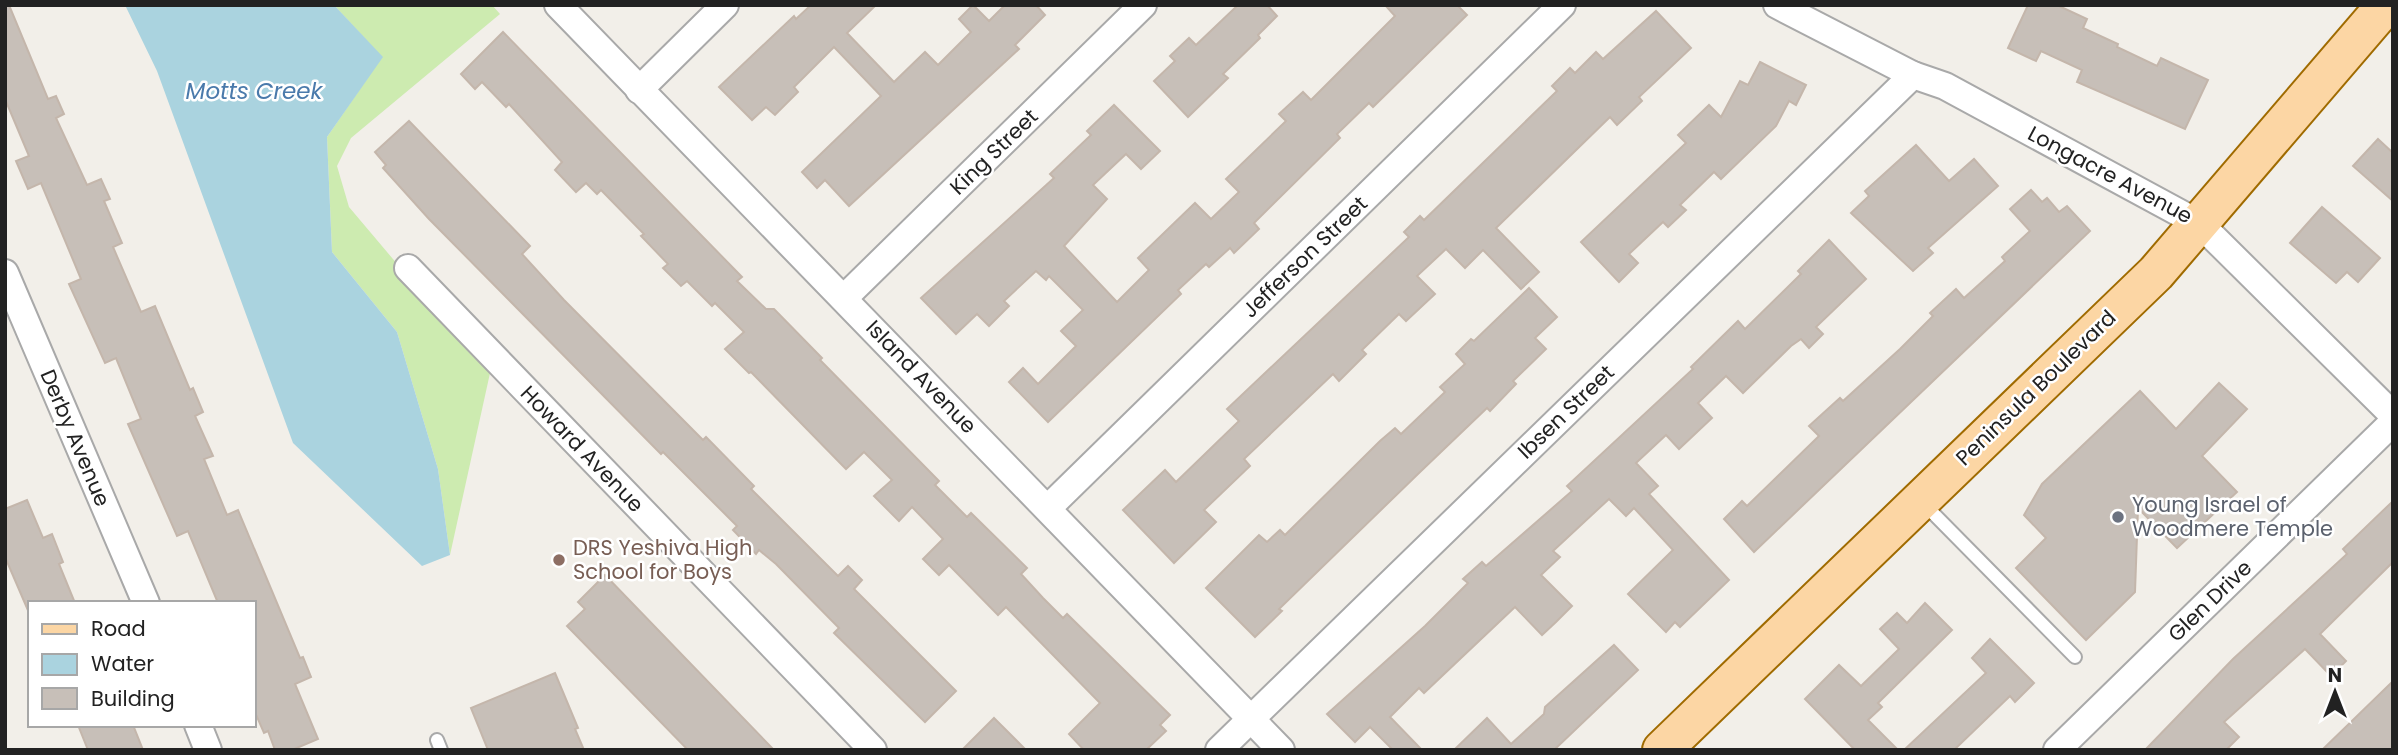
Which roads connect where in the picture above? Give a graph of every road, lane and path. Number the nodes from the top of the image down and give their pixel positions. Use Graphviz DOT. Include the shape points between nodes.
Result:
graph roads {
  1 [pos="558,5"];
  2 [pos="725,5"];
  3 [pos="1143,5"];
  4 [pos="1562,5"];
  5 [pos="1777,5"];
  6 [pos="2386,5"];
  7 [pos="1913,75"];
  8 [pos="639,90"];
  9 [pos="2200,224"];
  10 [pos="408,268"];
  11 [pos="5,273"];
  12 [pos="844,298"];
  13 [pos="2393,415"];
  14 [pos="2393,422"];
  15 [pos="1920,500"];
  16 [pos="1048,508"];
  17 [pos="145,601"];
  18 [pos="2075,657"];
  19 [pos="1252,719"];
  20 [pos="199,727"];
  21 [pos="208,750"];
  22 [pos="873,750"];
  23 [pos="1219,750"];
  24 [pos="1282,750"];
  25 [pos="1662,750"];
  26 [pos="2057,750"];
  1 -- 8 [label="street, Island Avenue"];
  2 -- 8 [label="street"];
  3 -- 12 [label="street, King Street"];
  4 -- 16 [label="street, Jefferson Street"];
  5 -- 7 [label="street, Longacre Avenue"];
  6 -- 9 [label="main road, Peninsula Boulevard"];
  7 -- 9 [label="street, Longacre Avenue" via="1945,86"];
  7 -- 19 [label="street, Ibsen Street"];
  8 -- 12 [label="street, Island Avenue"];
  9 -- 13 [label="street, Longacre Avenue"];
  9 -- 15 [label="main road, Peninsula Boulevard"];
  10 -- 22 [label="street, Howard Avenue"];
  11 -- 17 [label="street, Derby Avenue"];
  12 -- 16 [label="street, Island Avenue"];
  14 -- 26 [label="street, Glen Drive"];
  15 -- 18 [label="lane"];
  15 -- 25 [label="main road, Peninsula Boulevard"];
  16 -- 19 [label="street, Island Avenue"];
  19 -- 23 [label="street, Ibsen Street"];
  19 -- 24 [label="street, Island Avenue"];
  20 -- 21 [label="street"];
}
